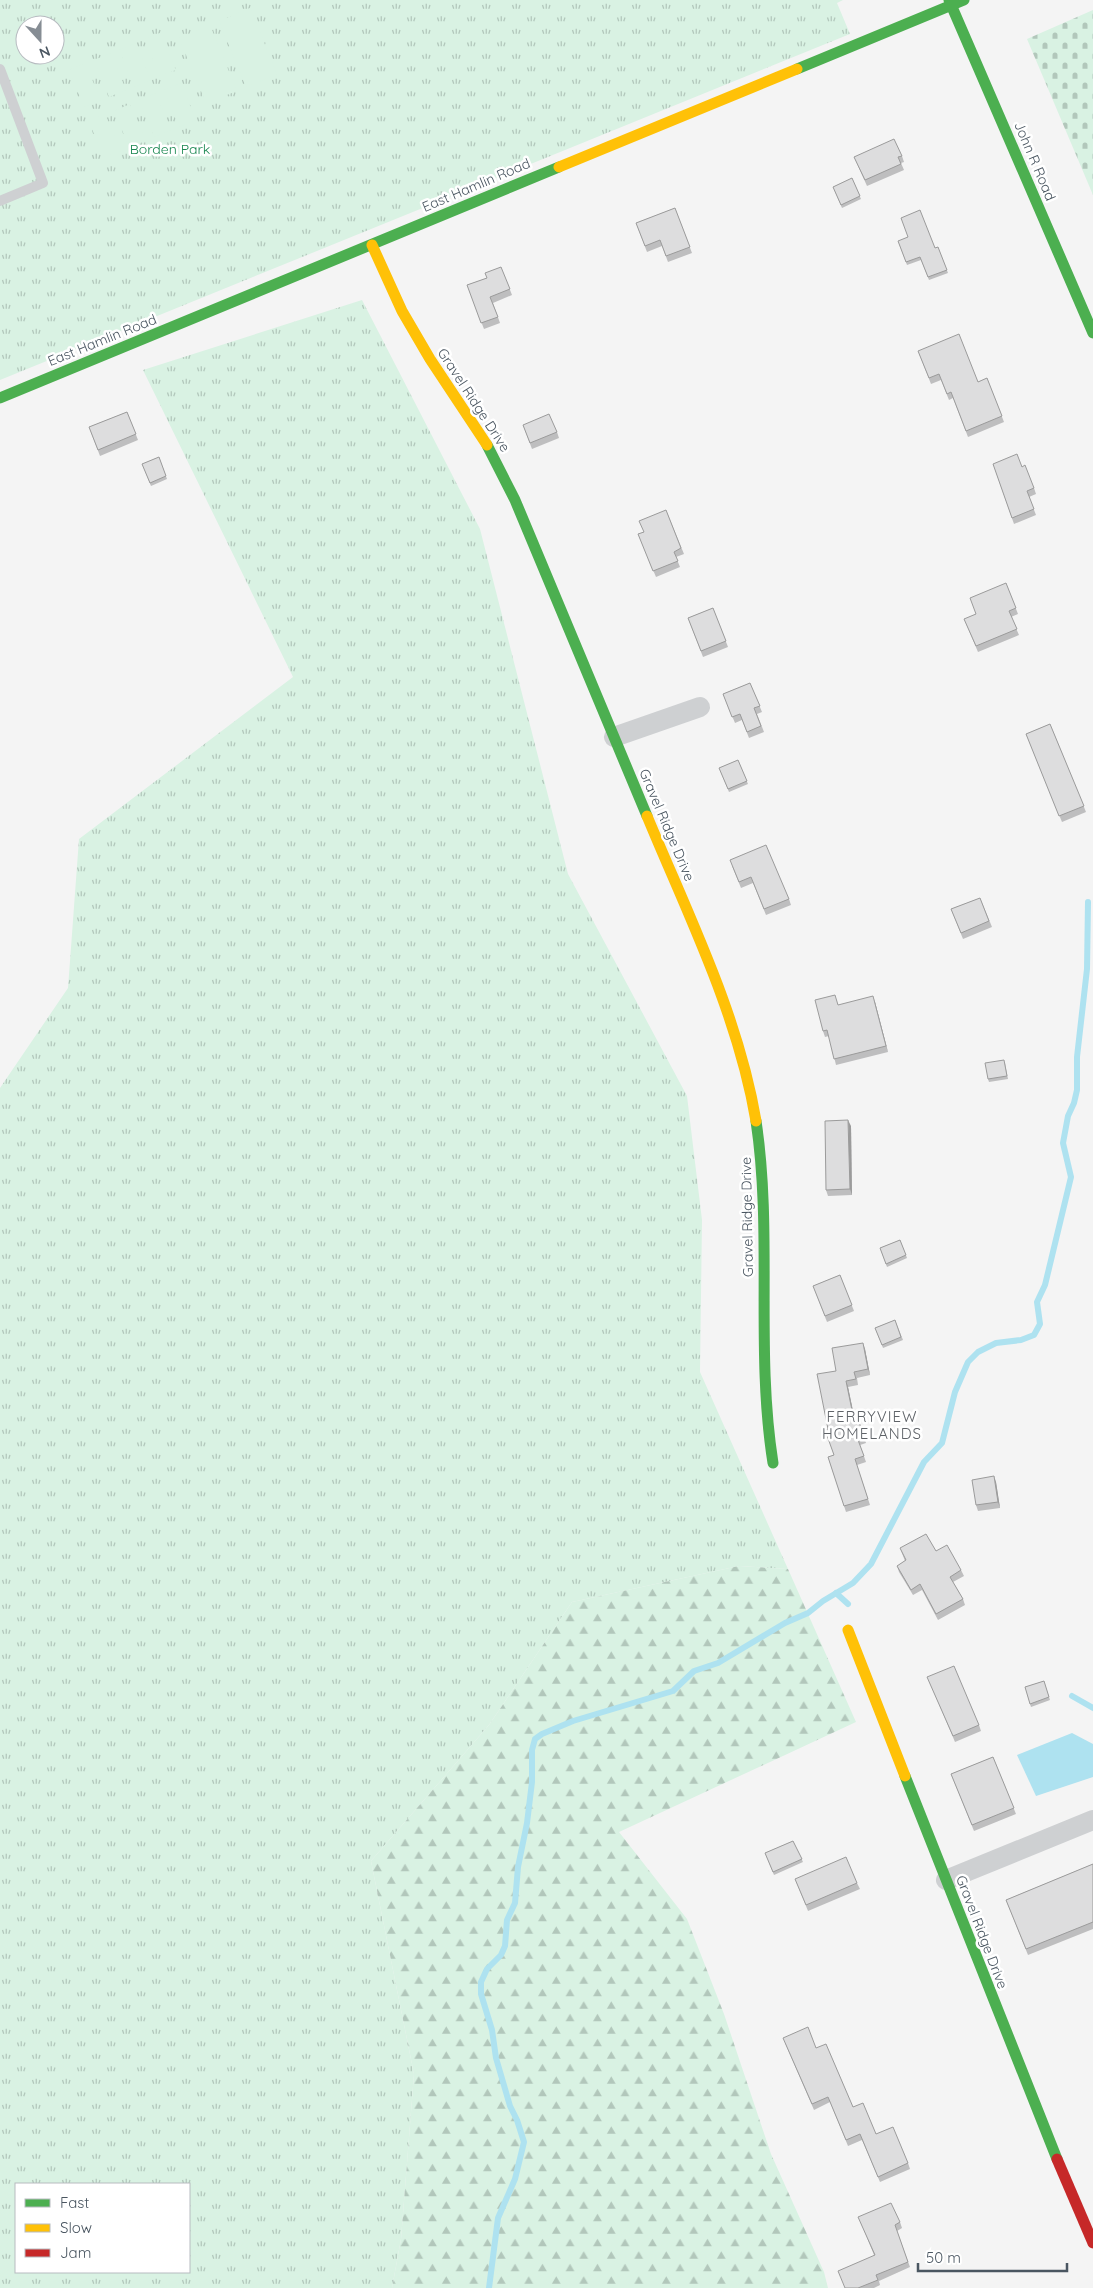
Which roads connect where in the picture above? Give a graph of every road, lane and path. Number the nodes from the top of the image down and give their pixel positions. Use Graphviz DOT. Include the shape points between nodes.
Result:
graph roads {
  1 [pos="964,0"];
  2 [pos="950,3"];
  3 [pos="0,69"];
  4 [pos="0,201"];
  5 [pos="372,245"];
  6 [pos="1093,333"];
  7 [pos="0,398"];
  8 [pos="700,707"];
  9 [pos="614,737"];
  10 [pos="773,1463"];
  11 [pos="848,1630"];
  12 [pos="1093,1820"];
  13 [pos="946,1880"];
  14 [pos="1093,2243"];
  1 -- 2 [label="street, East Hamlin Road"];
  2 -- 5 [label="street, East Hamlin Road"];
  2 -- 6 [label="street, John R Road"];
  3 -- 4 [label="lane" via="43,183"];
  5 -- 7 [label="street, East Hamlin Road"];
  5 -- 9 [label="street, Gravel Ridge Drive" via="402,311 480,432 515,500"];
  8 -- 9 [label="street"];
  9 -- 10 [label="street, Gravel Ridge Drive" via="724,998 748,1076 760,1142 764,1195 763,1399"];
  11 -- 13 [label="street, Gravel Ridge Drive"];
  12 -- 13 [label="street"];
  13 -- 14 [label="street, Gravel Ridge Drive" via="1031,2097"];
}
